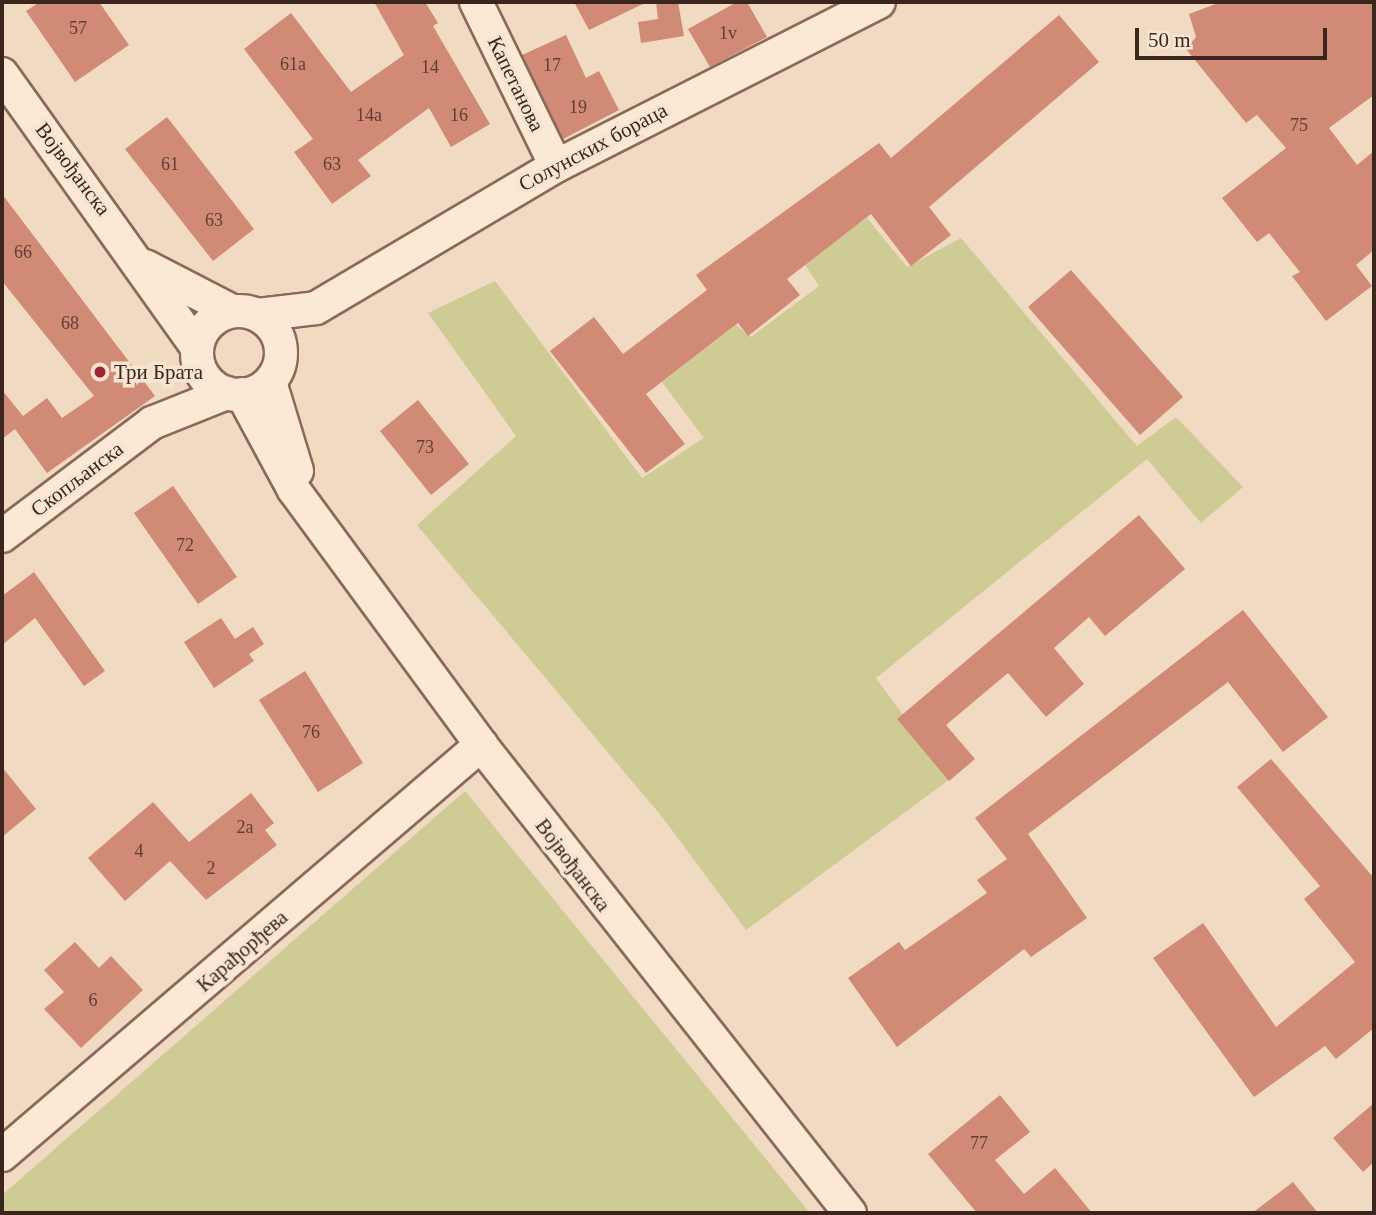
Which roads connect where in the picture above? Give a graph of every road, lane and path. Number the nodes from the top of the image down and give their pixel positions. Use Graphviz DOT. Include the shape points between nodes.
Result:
graph roads {
  1 [pos="475,2"];
  2 [pos="879,2"];
  3 [pos="2,74"];
  4 [pos="556,166"];
  5 [pos="144,265"];
  6 [pos="316,308"];
  7 [pos="245,313"];
  8 [pos="198,356"];
  9 [pos="255,382"];
  10 [pos="152,423"];
  11 [pos="2,536"];
  12 [pos="481,746"];
  13 [pos="2,1155"];
  14 [pos="850,1213"];
  1 -- 4 [label="street, Капетанова"];
  2 -- 4 [label="street, Солунских бораца"];
  3 -- 5 [label="street, Војвођанска"];
  4 -- 6 [label="street, Солунских бораца"];
  5 -- 7 [label="street, Војвођанска"];
  5 -- 8 [label="street, Војвођанска"];
  6 -- 7 [label="street, Солунских бораца"];
  6 -- 9 [label="street, Солунских бораца"];
  7 -- 8 [label="street" via="209,323"];
  7 -- 9 [label="street" via="276,333"];
  8 -- 9 [label="street" via="209,382"];
  8 -- 10 [label="street, Скопљанска"];
  9 -- 10 [label="street, Скопљанска"];
  9 -- 12 [label="street, Војвођанска" via="285,477 310,505"];
  10 -- 11 [label="street, Скопљанска"];
  12 -- 13 [label="street, Карађорђева"];
  12 -- 14 [label="street, Војвођанска"];
}
